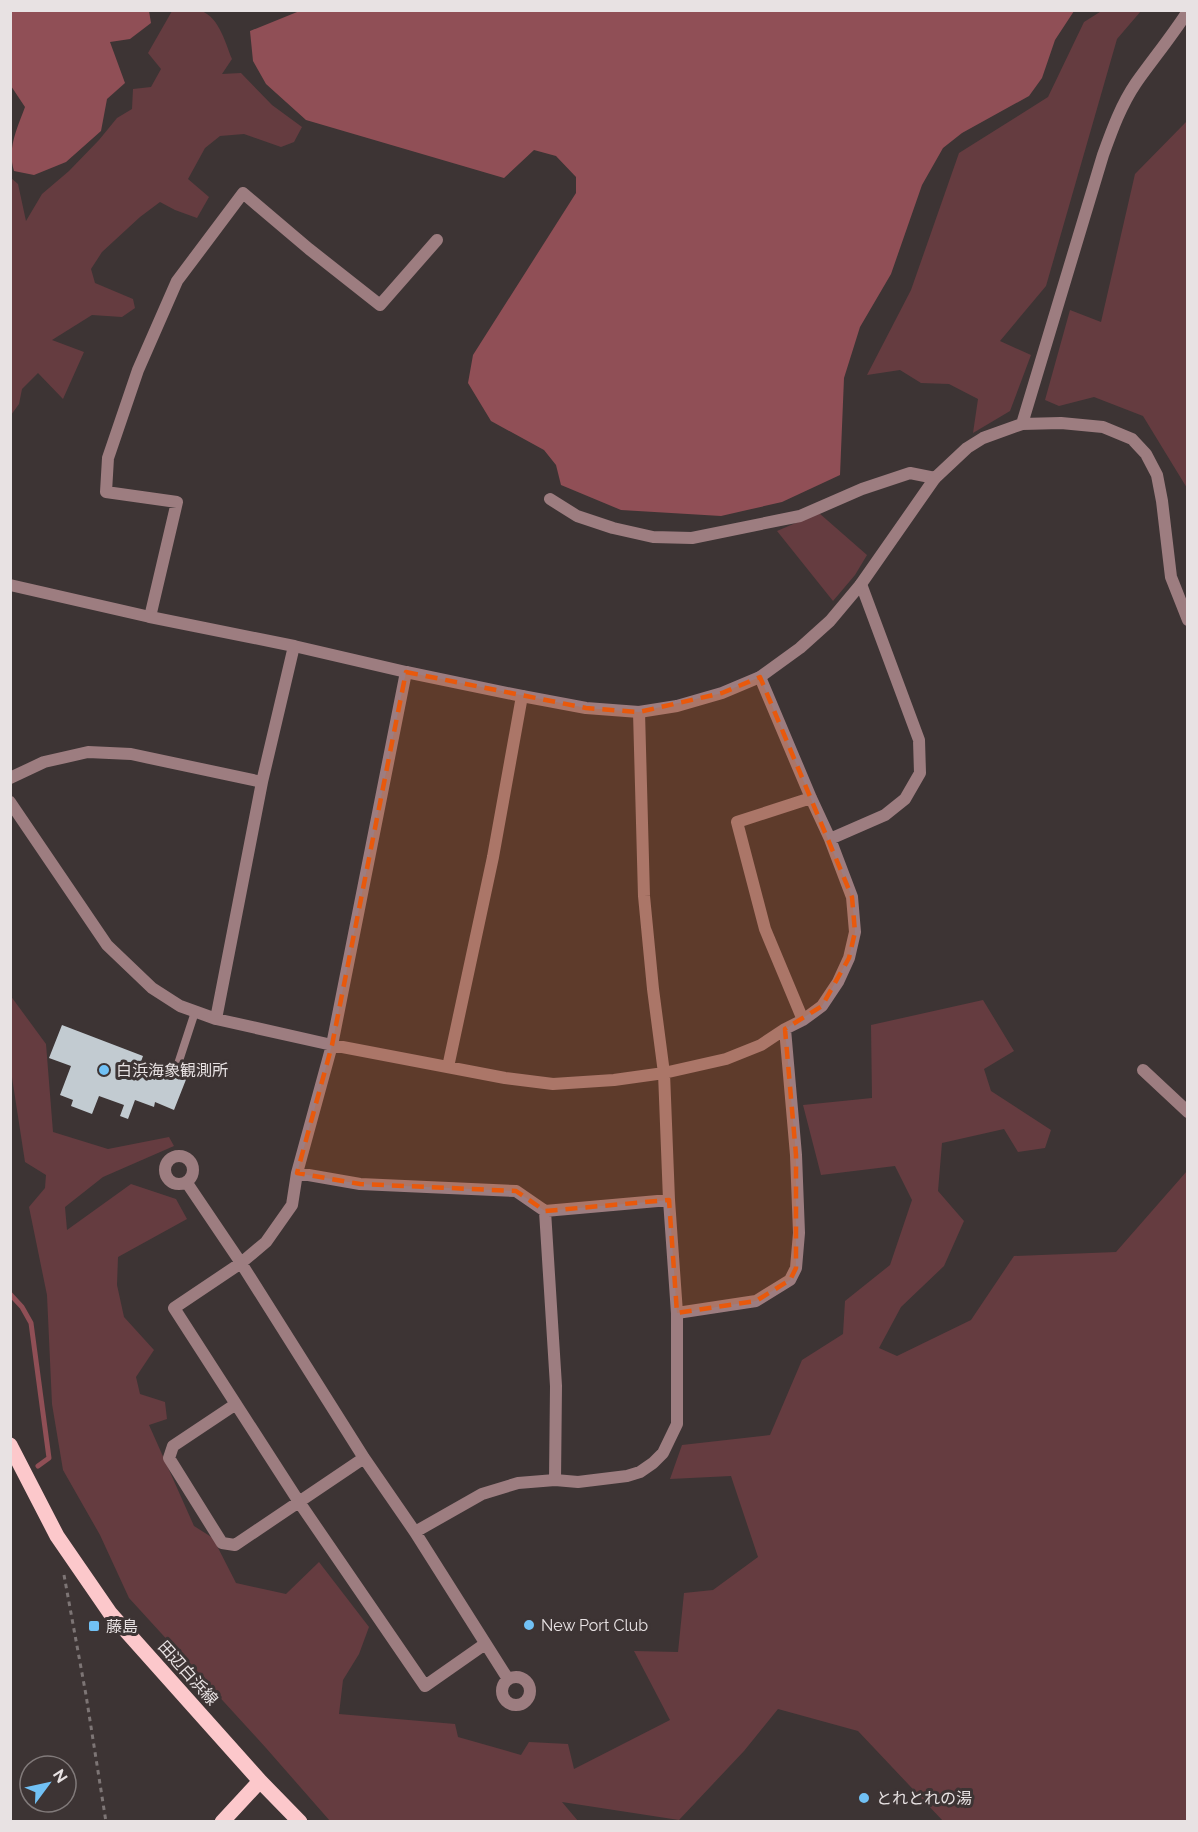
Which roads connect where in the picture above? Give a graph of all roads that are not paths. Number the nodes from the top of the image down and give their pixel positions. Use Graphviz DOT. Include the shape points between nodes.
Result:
graph roads {
  1 [pos="1188,11"];
  2 [pos="437,240"];
  3 [pos="1022,424"];
  4 [pos="934,478"];
  5 [pos="550,499"];
  6 [pos="861,584"];
  7 [pos="10,585"];
  8 [pos="150,617"];
  9 [pos="1188,620"];
  10 [pos="294,646"];
  11 [pos="406,672"];
  12 [pos="760,677"];
  13 [pos="522,696"];
  14 [pos="639,712"];
  15 [pos="10,778"];
  16 [pos="262,782"];
  17 [pos="811,798"];
  18 [pos="10,802"];
  19 [pos="830,839"];
  20 [pos="195,1012"];
  21 [pos="216,1019"];
  22 [pos="803,1020"];
  23 [pos="785,1029"];
  24 [pos="332,1045"];
  25 [pos="177,1067"];
  26 [pos="448,1067"];
  27 [pos="1143,1070"];
  28 [pos="664,1073"];
  29 [pos="1188,1112"];
  30 [pos="297,1173"];
  31 [pos="187,1183"];
  32 [pos="669,1200"];
  33 [pos="545,1210"];
  34 [pos="241,1263"];
  35 [pos="677,1313"];
  36 [pos="236,1404"];
  37 [pos="12,1452"];
  38 [pos="364,1458"];
  39 [pos="555,1480"];
  40 [pos="299,1502"];
  41 [pos="415,1532"];
  42 [pos="485,1644"];
  43 [pos="508,1679"];
  44 [pos="260,1781"];
  45 [pos="222,1821"];
  46 [pos="300,1821"];
  1 -- 3 [label="street" via="1135,84 1119,115 1103,155"];
  2 -- 8 [label="street" via="380,305 243,193 177,281 138,370 108,458 106,492 177,502"];
  3 -- 4 [label="street" via="983,438"];
  3 -- 9 [label="street" via="1103,427 1132,439 1146,454 1159,483 1171,577"];
  4 -- 5 [label="street" via="910,473 800,516 692,538 653,537 613,528 578,516"];
  4 -- 6 [label="street"];
  6 -- 12 [label="street" via="830,621"];
  6 -- 19 [label="street" via="920,740 920,773 905,799 885,814"];
  7 -- 8 [label="street"];
  8 -- 10 [label="street"];
  10 -- 11 [label="street"];
  10 -- 16 [label="street"];
  11 -- 13 [label="street"];
  11 -- 24 [label="street"];
  12 -- 14 [label="street" via="711,697"];
  12 -- 17 [label="street"];
  13 -- 14 [label="street" via="586,708"];
  13 -- 26 [label="street" via="493,857"];
  14 -- 28 [label="street" via="644,896"];
  15 -- 16 [label="street" via="45,762 88,752 131,754"];
  16 -- 21 [label="street"];
  17 -- 19 [label="street"];
  17 -- 22 [label="street" via="737,822 765,929"];
  18 -- 20 [label="street" via="107,945 152,988"];
  19 -- 22 [label="street" via="852,897 855,932 838,982 822,1006"];
  20 -- 21 [label="street"];
  20 -- 25 [label="lane"];
  21 -- 24 [label="street"];
  22 -- 23 [label="street"];
  23 -- 28 [label="street" via="761,1045 726,1059"];
  23 -- 35 [label="street" via="800,1233 796,1268 790,1280 756,1301"];
  24 -- 26 [label="street"];
  24 -- 30 [label="street"];
  26 -- 28 [label="street" via="553,1084"];
  27 -- 29 [label="street"];
  28 -- 32 [label="street"];
  30 -- 33 [label="street" via="360,1184 516,1191"];
  30 -- 34 [label="street" via="292,1205 266,1242"];
  31 -- 34 [label="street"];
  32 -- 33 [label="street"];
  32 -- 35 [label="street"];
  33 -- 39 [label="street" via="556,1386"];
  34 -- 36 [label="street" via="174,1308"];
  34 -- 38 [label="street"];
  35 -- 39 [label="street" via="677,1424 663,1453 647,1467 627,1476 578,1482"];
  36 -- 40 [label="street"];
  36 -- 40 [label="street" via="173,1446 169,1458 222,1543 235,1545"];
  37 -- 44 [label="main road, 田辺白浜線" via="57,1536 110,1613"];
  38 -- 40 [label="street"];
  38 -- 41 [label="street"];
  39 -- 41 [label="street" via="518,1483 482,1494"];
  40 -- 42 [label="street" via="425,1686"];
  41 -- 42 [label="street"];
  42 -- 43 [label="street"];
  44 -- 45 [label="main road"];
  44 -- 46 [label="main road, 田辺白浜線"];
}
